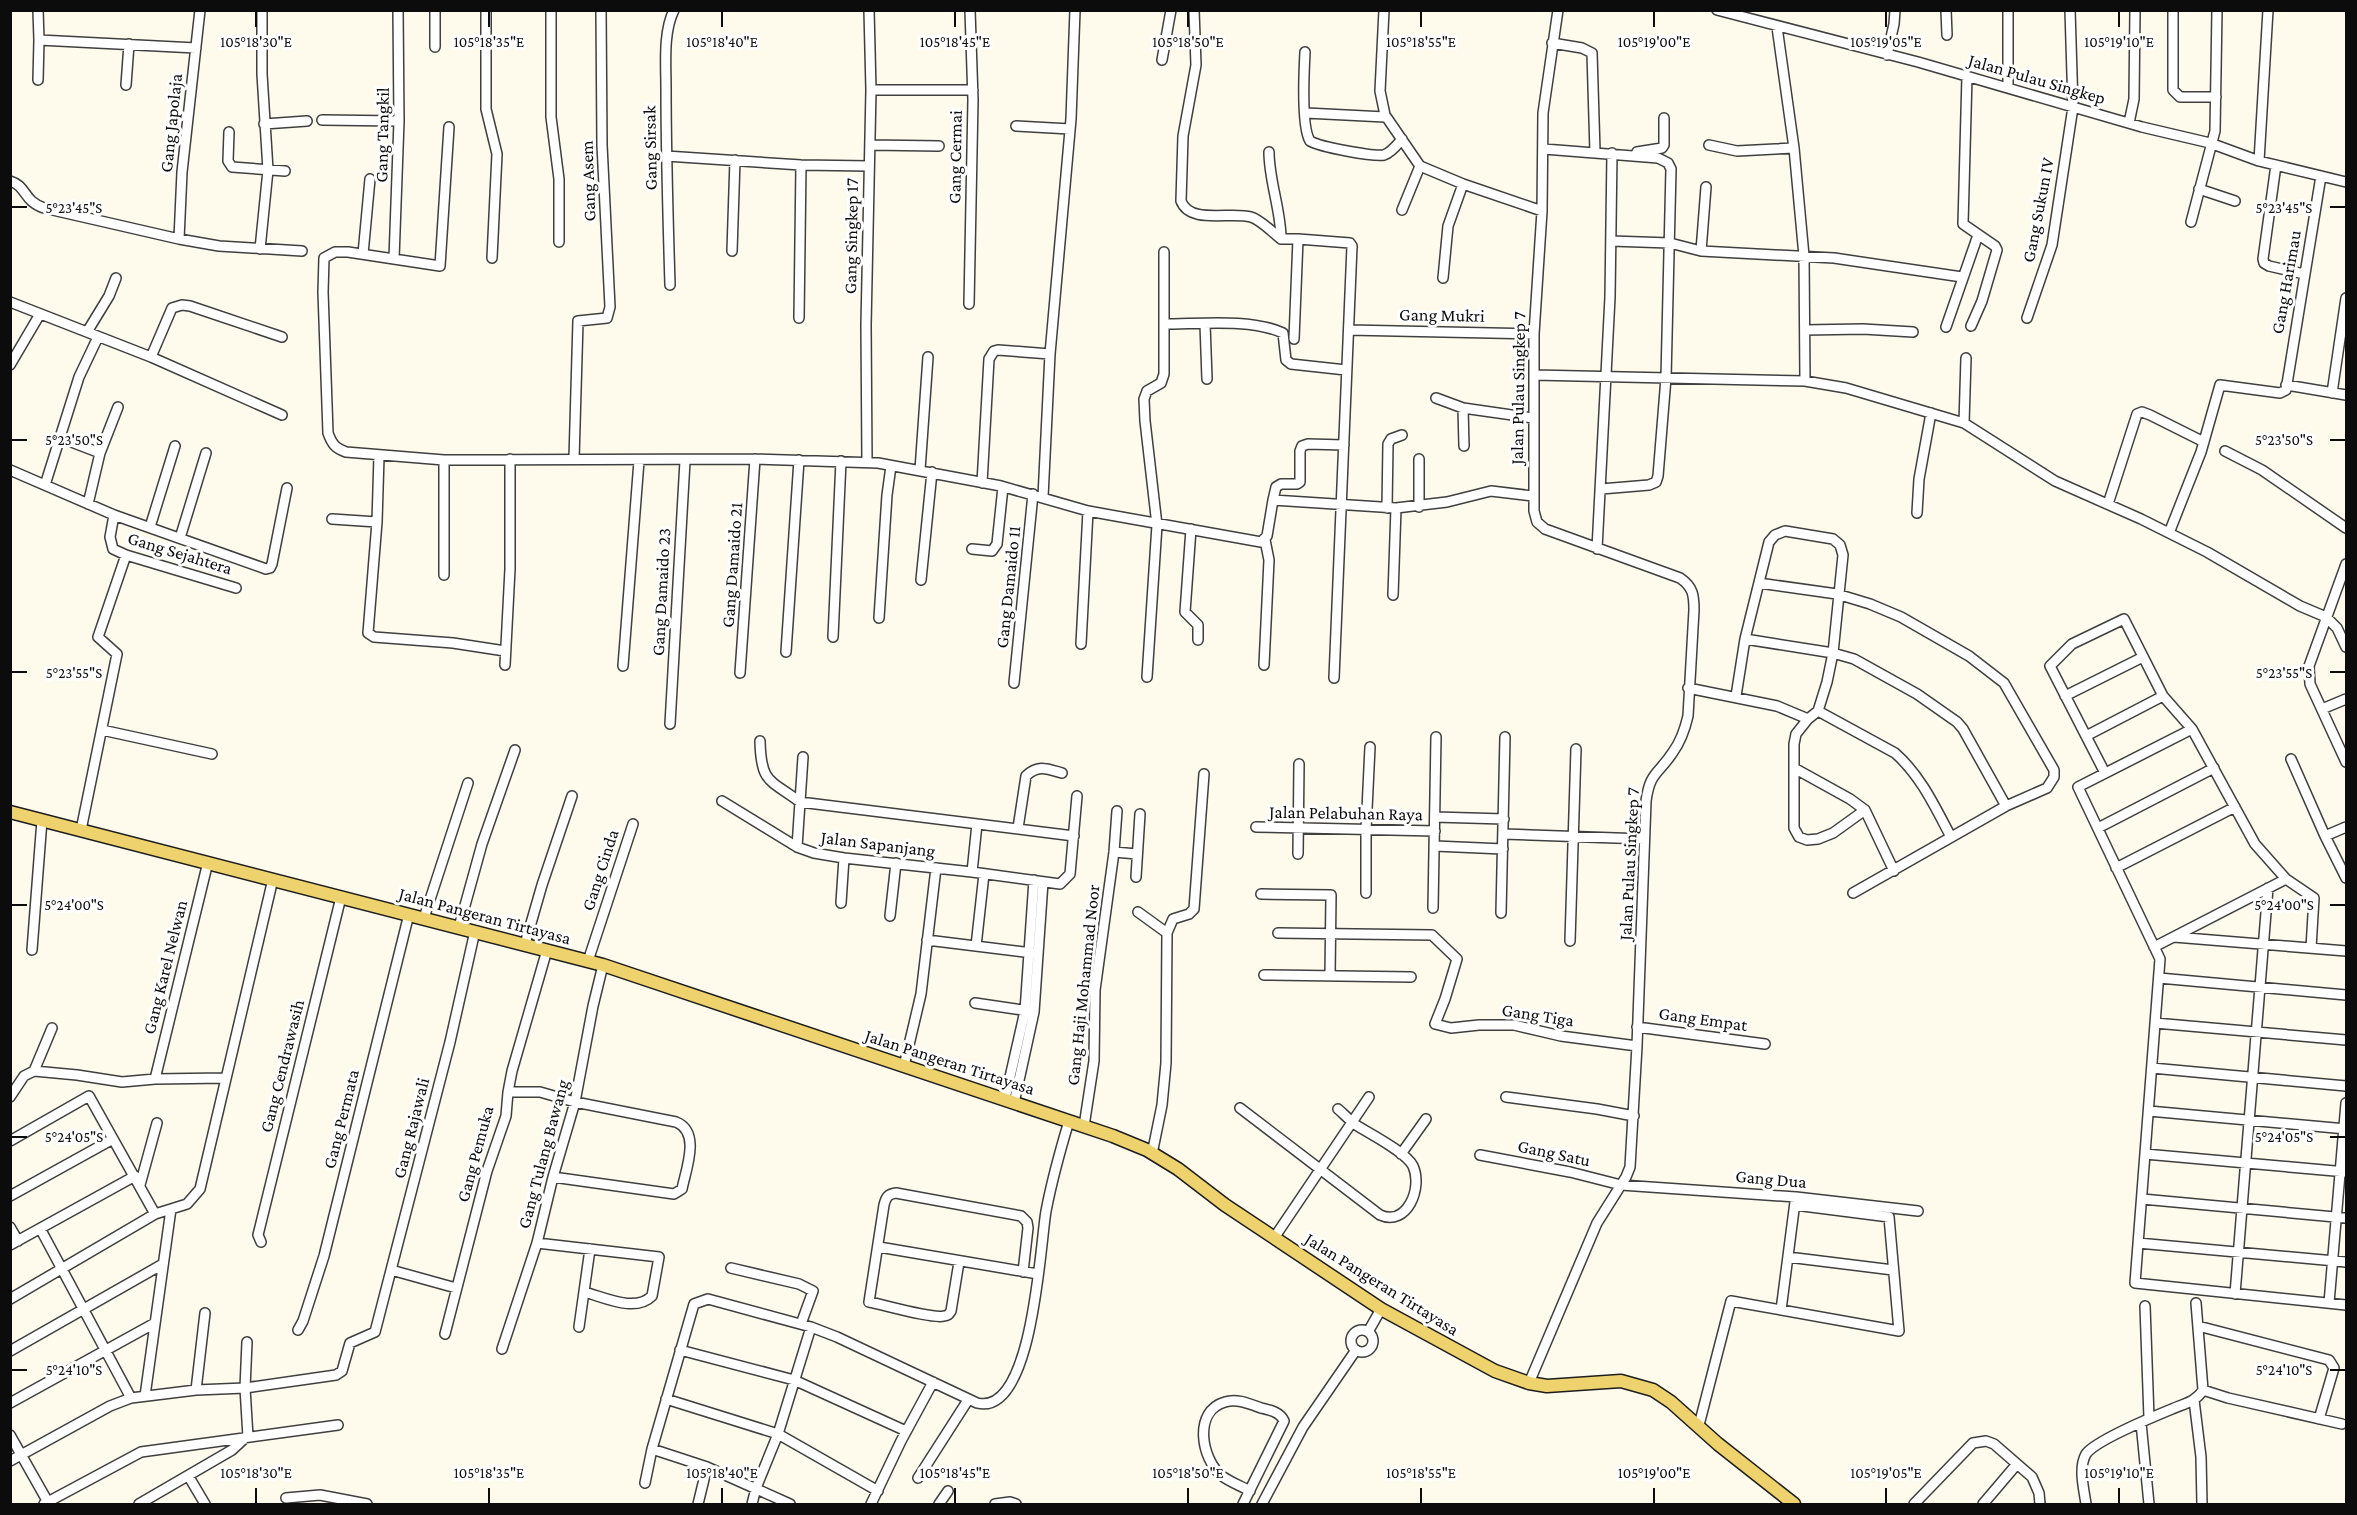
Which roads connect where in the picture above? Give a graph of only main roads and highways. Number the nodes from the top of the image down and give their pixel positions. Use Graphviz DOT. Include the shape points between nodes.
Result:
graph roads {
  1 [pos="10,812"];
  2 [pos="1794,1504"];
  1 -- 2 [label="main road, Jalan Pangeran Tirtayasa" via="603,965 1113,1136 1178,1169 1381,1309 1477,1362 1547,1386 1621,1381 1653,1390"];
}
